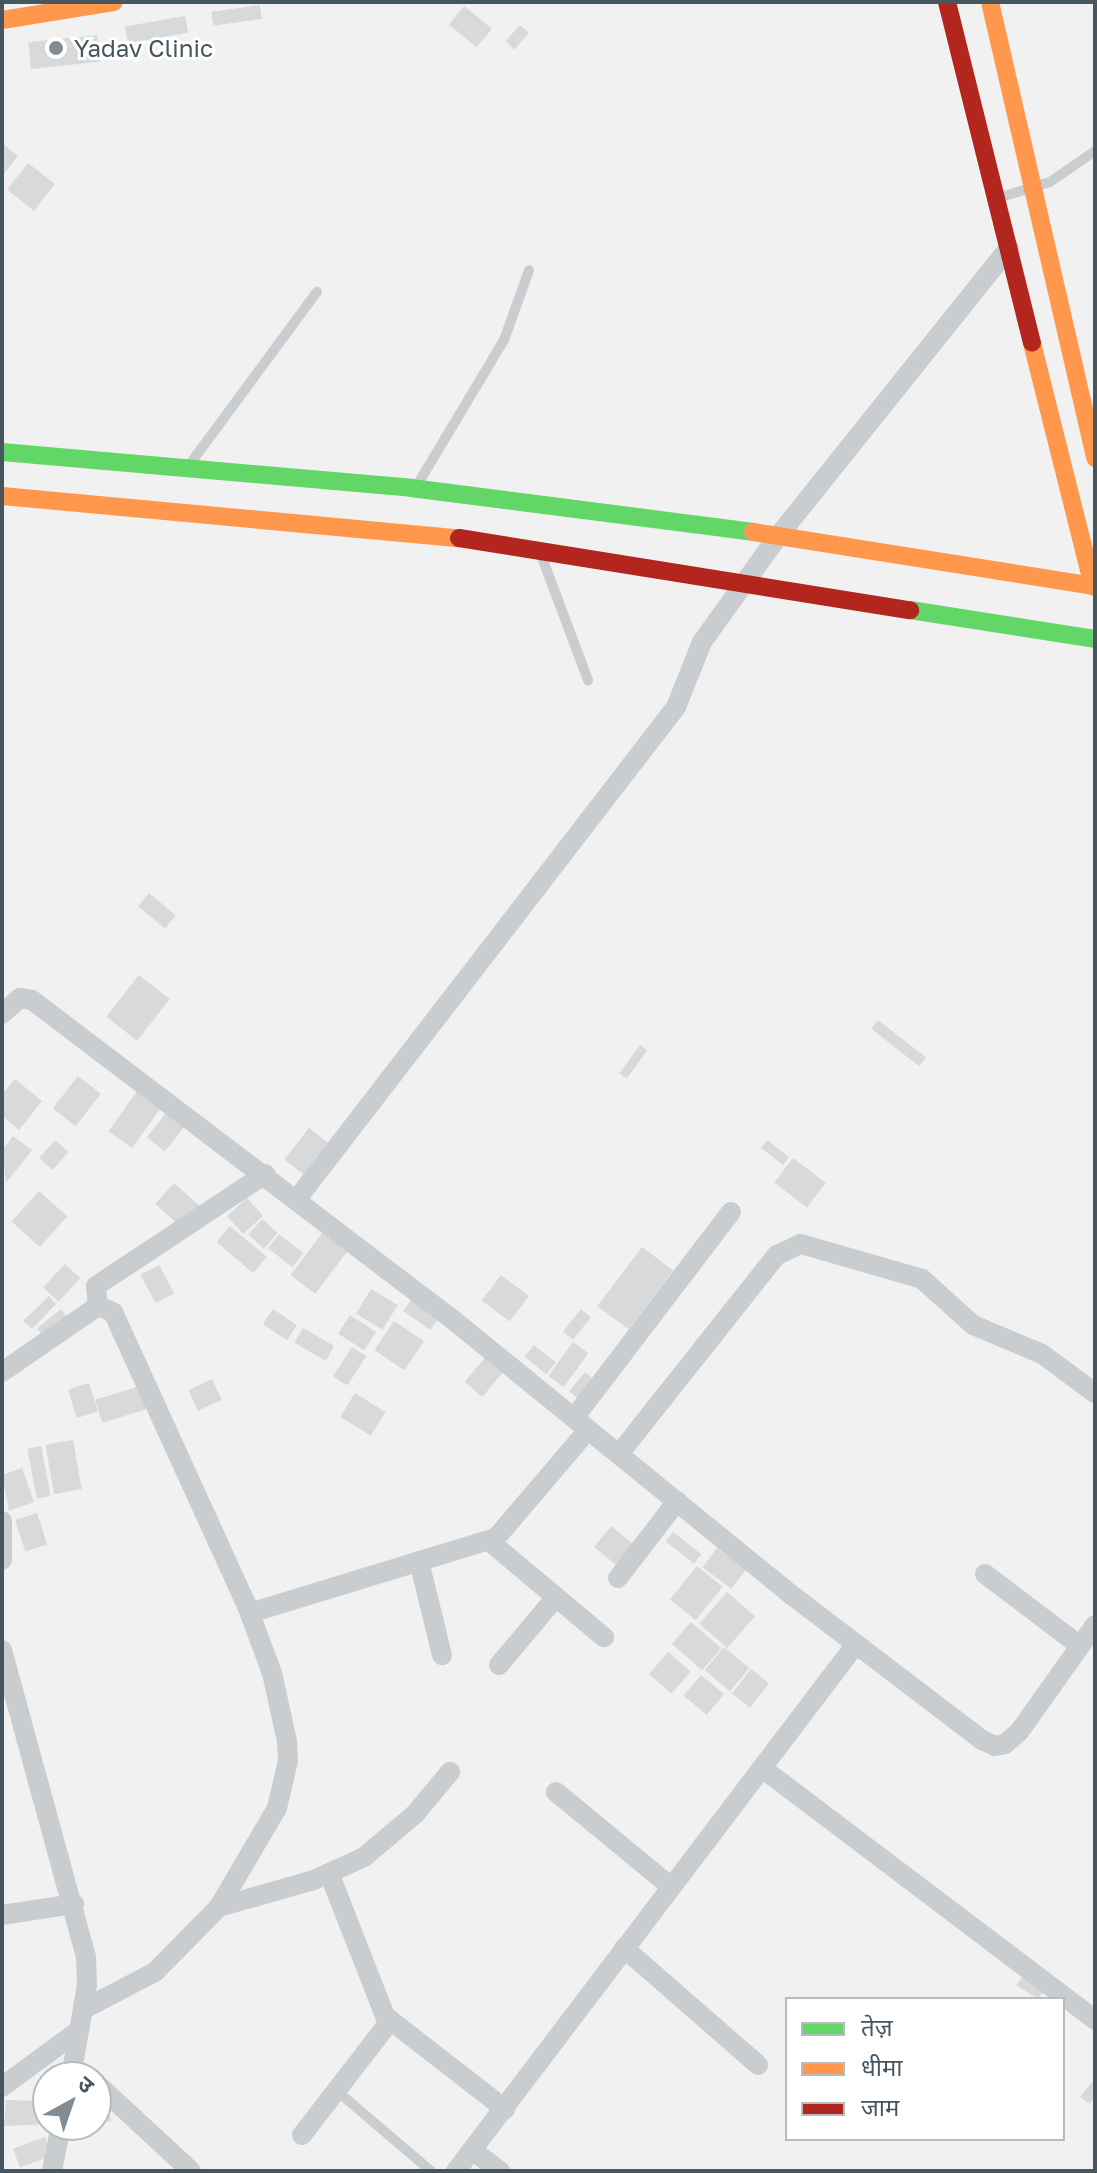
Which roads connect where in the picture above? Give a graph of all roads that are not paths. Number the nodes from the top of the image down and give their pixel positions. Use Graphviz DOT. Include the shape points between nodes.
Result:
graph roads {
  1 [pos="114,2"];
  2 [pos="947,2"];
  3 [pos="990,2"];
  4 [pos="2,20"];
  5 [pos="1095,151"];
  6 [pos="1033,188"];
  7 [pos="998,198"];
  8 [pos="1009,248"];
  9 [pos="529,270"];
  10 [pos="317,292"];
  11 [pos="1064,325"];
  12 [pos="1030,329"];
  13 [pos="2,452"];
  14 [pos="1095,458"];
  15 [pos="189,466"];
  16 [pos="415,489"];
  17 [pos="2,496"];
  18 [pos="779,535"];
  19 [pos="539,551"];
  20 [pos="748,581"];
  21 [pos="1094,586"];
  22 [pos="1095,639"];
  23 [pos="588,680"];
  24 [pos="2,1014"];
  25 [pos="265,1174"];
  26 [pos="297,1199"];
  27 [pos="731,1212"];
  28 [pos="98,1306"];
  29 [pos="2,1372"];
  30 [pos="1095,1393"];
  31 [pos="581,1424"];
  32 [pos="619,1454"];
  33 [pos="677,1501"];
  34 [pos="2,1521"];
  35 [pos="489,1541"];
  36 [pos="2,1560"];
  37 [pos="419,1561"];
  38 [pos="985,1574"];
  39 [pos="618,1578"];
  40 [pos="556,1597"];
  41 [pos="250,1613"];
  42 [pos="1095,1625"];
  43 [pos="604,1637"];
  44 [pos="856,1644"];
  45 [pos="1079,1645"];
  46 [pos="2,1650"];
  47 [pos="442,1655"];
  48 [pos="499,1665"];
  49 [pos="762,1768"];
  50 [pos="450,1772"];
  51 [pos="556,1792"];
  52 [pos="329,1873"];
  53 [pos="670,1886"];
  54 [pos="74,1904"];
  55 [pos="219,1907"];
  56 [pos="2,1915"];
  57 [pos="624,1948"];
  58 [pos="1065,1997"];
  59 [pos="1065,1997"];
  60 [pos="84,2009"];
  61 [pos="391,2020"];
  62 [pos="1095,2020"];
  63 [pos="78,2031"];
  64 [pos="78,2061"];
  65 [pos="758,2065"];
  66 [pos="2,2087"];
  67 [pos="337,2091"];
  68 [pos="112,2098"];
  69 [pos="505,2109"];
  70 [pos="302,2135"];
  71 [pos="58,2141"];
  72 [pos="472,2150"];
  73 [pos="52,2171"];
  74 [pos="191,2171"];
  75 [pos="431,2171"];
  76 [pos="456,2171"];
  77 [pos="500,2171"];
  1 -- 4 [label="street"];
  2 -- 7 [label="street"];
  3 -- 6 [label="street"];
  5 -- 6 [label="lane" via="1062,176"];
  6 -- 7 [label="lane"];
  6 -- 11 [label="street"];
  7 -- 8 [label="street"];
  8 -- 12 [label="street"];
  8 -- 18 [label="street"];
  9 -- 16 [label="lane" via="504,340"];
  10 -- 15 [label="lane"];
  11 -- 12 [label="street"];
  11 -- 14 [label="street"];
  12 -- 21 [label="street"];
  13 -- 15 [label="street"];
  15 -- 16 [label="street"];
  16 -- 18 [label="street"];
  17 -- 19 [label="street" via="420,532"];
  18 -- 20 [label="street"];
  18 -- 21 [label="street"];
  19 -- 20 [label="street"];
  19 -- 23 [label="lane"];
  20 -- 22 [label="street"];
  20 -- 26 [label="street" via="688,667 676,707"];
  24 -- 25 [label="street" via="20,998 32,1000"];
  25 -- 26 [label="street"];
  25 -- 28 [label="street" via="96,1286"];
  26 -- 31 [label="street"];
  27 -- 31 [label="street"];
  28 -- 29 [label="street"];
  28 -- 41 [label="street" via="107,1307 119,1322"];
  30 -- 32 [label="street" via="1042,1354 973,1325 922,1279 801,1244 777,1255"];
  31 -- 32 [label="street"];
  31 -- 35 [label="street"];
  32 -- 33 [label="street"];
  33 -- 39 [label="street"];
  33 -- 44 [label="street"];
  34 -- 36 [label="street"];
  35 -- 37 [label="street"];
  35 -- 40 [label="street"];
  37 -- 41 [label="street"];
  37 -- 47 [label="street"];
  38 -- 45 [label="street"];
  40 -- 43 [label="street"];
  40 -- 48 [label="street"];
  41 -- 55 [label="street" via="284,1718 288,1761 277,1808"];
  42 -- 45 [label="street"];
  44 -- 45 [label="street" via="995,1746 1019,1732"];
  44 -- 49 [label="street"];
  46 -- 54 [label="street"];
  49 -- 53 [label="street"];
  49 -- 58 [label="street"];
  50 -- 52 [label="street" via="385,1842"];
  51 -- 53 [label="street"];
  52 -- 55 [label="street"];
  52 -- 61 [label="street" via="379,2004"];
  53 -- 57 [label="street"];
  54 -- 56 [label="street"];
  54 -- 60 [label="street" via="86,1957"];
  55 -- 60 [label="street" via="155,1972"];
  57 -- 65 [label="street"];
  57 -- 69 [label="street"];
  59 -- 62 [label="street"];
  60 -- 63 [label="street"];
  61 -- 67 [label="street"];
  61 -- 69 [label="street"];
  63 -- 64 [label="street"];
  63 -- 66 [label="street"];
  67 -- 70 [label="street"];
  67 -- 75 [label="lane"];
  68 -- 74 [label="street"];
  69 -- 72 [label="street"];
  71 -- 73 [label="street"];
  72 -- 76 [label="street"];
  72 -- 77 [label="street"];
}
